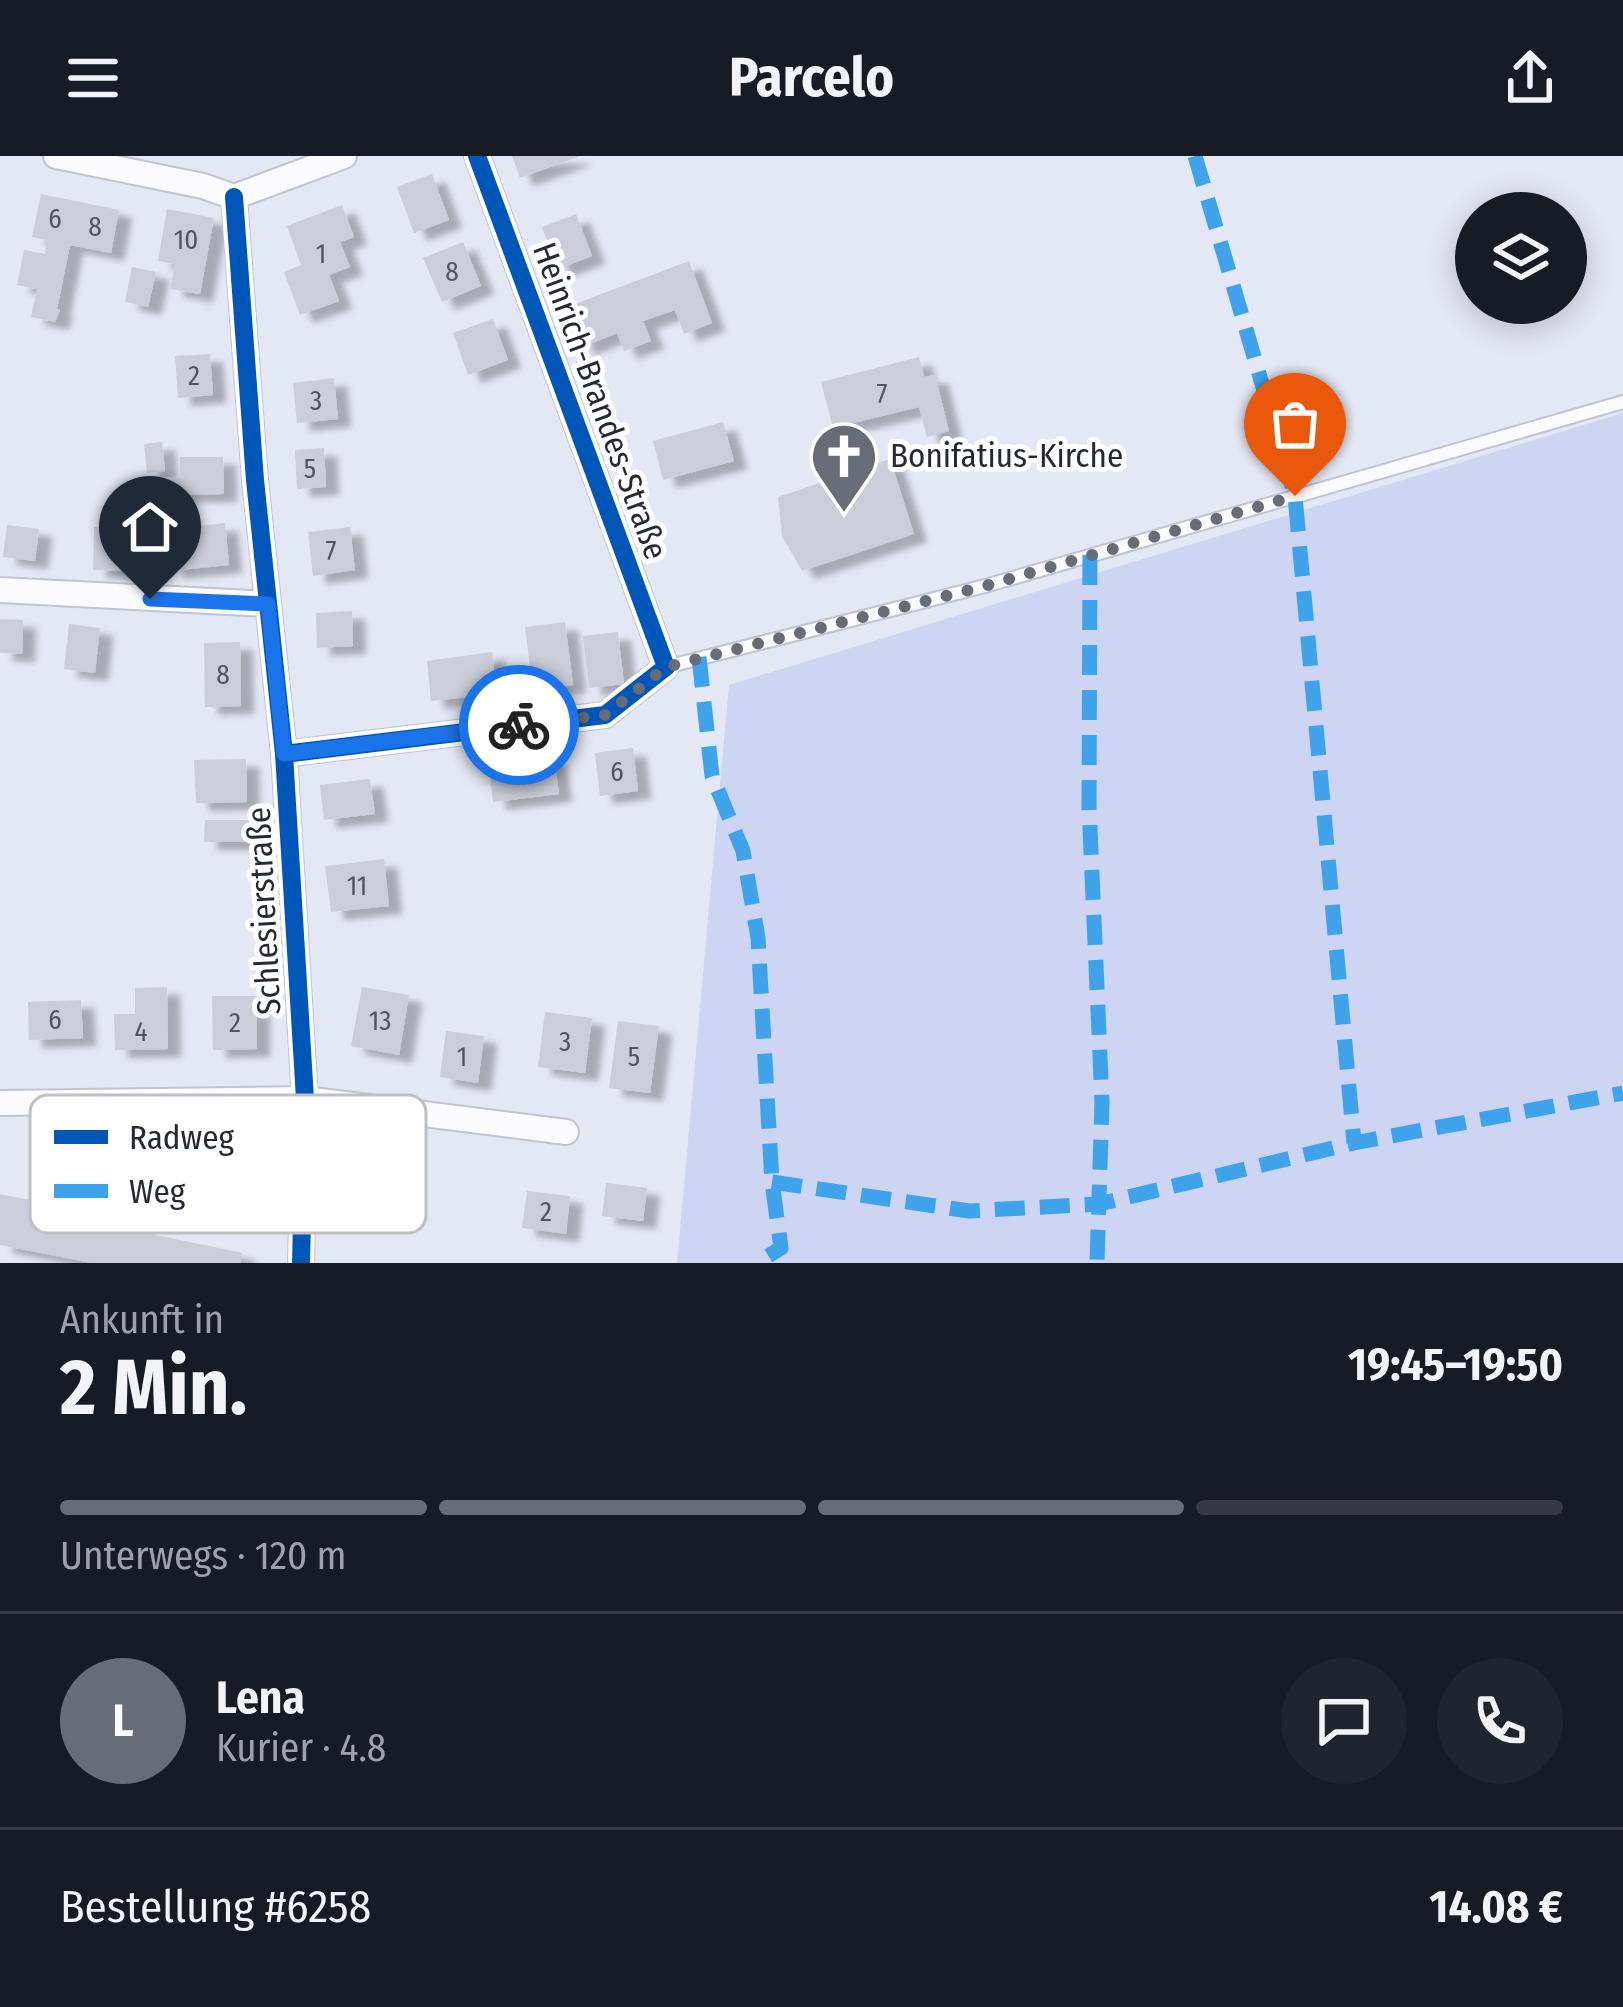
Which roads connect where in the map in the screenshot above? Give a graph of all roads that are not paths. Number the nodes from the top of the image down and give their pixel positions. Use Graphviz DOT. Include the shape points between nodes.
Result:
graph roads {
  1 [pos="56,156"];
  2 [pos="344,156"];
  3 [pos="477,156"];
  4 [pos="234,197"];
  5 [pos="1623,402"];
  6 [pos="0,590"];
  7 [pos="268,604"];
  8 [pos="666,667"];
  9 [pos="284,754"];
  10 [pos="305,1095"];
  11 [pos="0,1103"];
  12 [pos="30,1103"];
  13 [pos="426,1115"];
  14 [pos="566,1132"];
  15 [pos="302,1233"];
  16 [pos="301,1263"];
  1 -- 4 [label="street"];
  2 -- 4 [label="street"];
  3 -- 8 [label="street, Heinrich-Brandes-Straße"];
  4 -- 7 [label="street, Schlesierstraße"];
  5 -- 8 [label="lane" via="985,586"];
  6 -- 7 [label="street"];
  7 -- 9 [label="street, Schlesierstraße"];
  8 -- 9 [label="street" via="605,715"];
  9 -- 10 [label="street, Schlesierstraße"];
  11 -- 12 [label="street"];
  13 -- 14 [label="street"];
  15 -- 16 [label="street, Schlesierstraße"];
}
